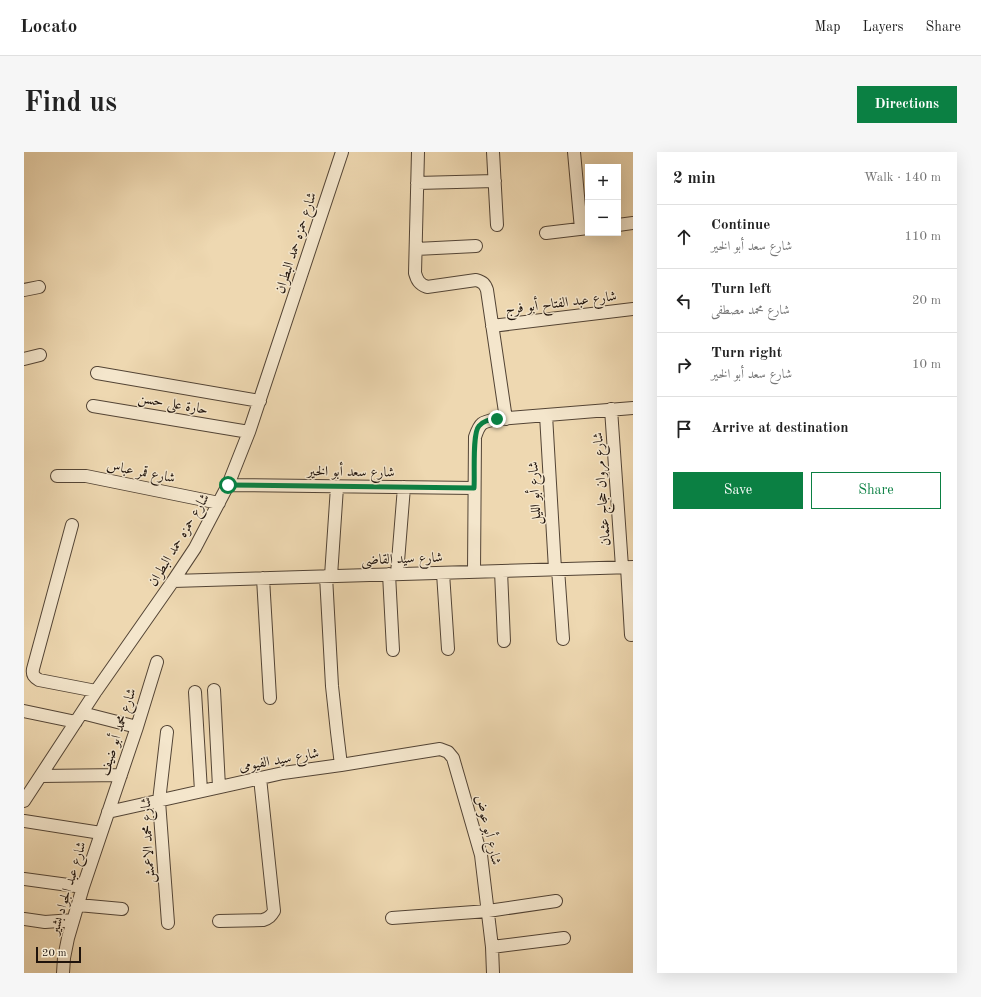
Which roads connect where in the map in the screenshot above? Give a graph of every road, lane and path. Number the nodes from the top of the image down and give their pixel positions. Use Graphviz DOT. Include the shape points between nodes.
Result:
graph roads {
  1 [pos="342,152"];
  2 [pos="418,152"];
  3 [pos="493,152"];
  4 [pos="574,152"];
  5 [pos="495,181"];
  6 [pos="417,183"];
  7 [pos="633,223"];
  8 [pos="497,225"];
  9 [pos="621,225"];
  10 [pos="584,229"];
  11 [pos="546,234"];
  12 [pos="476,246"];
  13 [pos="416,248"];
  14 [pos="39,287"];
  15 [pos="24,290"];
  16 [pos="633,309"];
  17 [pos="492,326"];
  18 [pos="40,355"];
  19 [pos="24,359"];
  20 [pos="97,373"];
  21 [pos="260,401"];
  22 [pos="93,406"];
  23 [pos="633,408"];
  24 [pos="611,409"];
  25 [pos="546,415"];
  26 [pos="506,419"];
  27 [pos="249,432"];
  28 [pos="57,476"];
  29 [pos="228,485"];
  30 [pos="336,487"];
  31 [pos="404,487"];
  32 [pos="474,488"];
  33 [pos="218,503"];
  34 [pos="72,525"];
  35 [pos="627,567"];
  36 [pos="557,569"];
  37 [pos="501,571"];
  38 [pos="474,572"];
  39 [pos="443,573"];
  40 [pos="393,574"];
  41 [pos="328,576"];
  42 [pos="263,578"];
  43 [pos="173,581"];
  44 [pos="631,636"];
  45 [pos="563,639"];
  46 [pos="504,641"];
  47 [pos="448,649"];
  48 [pos="393,650"];
  49 [pos="157,662"];
  50 [pos="214,690"];
  51 [pos="96,691"];
  52 [pos="195,692"];
  53 [pos="270,698"];
  54 [pos="24,711"];
  55 [pos="79,718"];
  56 [pos="137,727"];
  57 [pos="167,732"];
  58 [pos="453,758"];
  59 [pos="341,765"];
  60 [pos="120,775"];
  61 [pos="41,776"];
  62 [pos="260,778"];
  63 [pos="219,787"];
  64 [pos="201,791"];
  65 [pos="24,801"];
  66 [pos="159,801"];
  67 [pos="108,812"];
  68 [pos="24,821"];
  69 [pos="101,833"];
  70 [pos="24,879"];
  71 [pos="83,887"];
  72 [pos="556,901"];
  73 [pos="78,904"];
  74 [pos="122,909"];
  75 [pos="488,911"];
  76 [pos="392,918"];
  77 [pos="24,919"];
  78 [pos="73,920"];
  79 [pos="219,921"];
  80 [pos="168,923"];
  81 [pos="564,938"];
  82 [pos="492,948"];
  83 [pos="63,973"];
  84 [pos="492,973"];
  1 -- 21 [label="street, شارع حمزه حمد البطران"];
  2 -- 6 [label="street"];
  3 -- 5 [label="street"];
  4 -- 10 [label="street"];
  5 -- 6 [label="street"];
  5 -- 8 [label="street"];
  6 -- 13 [label="street"];
  7 -- 9 [label="street"];
  10 -- 11 [label="street"];
  12 -- 13 [label="street"];
  13 -- 17 [label="street" via="415,273 420,284 426,286 476,280 485,285"];
  14 -- 15 [label="street"];
  16 -- 17 [label="street, شارع عبد الفتاح أبو فرج"];
  17 -- 26 [label="street"];
  18 -- 19 [label="street"];
  20 -- 21 [label="street"];
  21 -- 27 [label="street, شارع حمزه حمد البطران"];
  22 -- 27 [label="street, حارة على حسن"];
  23 -- 24 [label="street"];
  24 -- 25 [label="street"];
  24 -- 35 [label="street, شارع مروان حجاج عثمان"];
  25 -- 26 [label="street"];
  25 -- 36 [label="street, شارع أبو الليل"];
  26 -- 32 [label="street" via="486,421 478,426 475,437"];
  27 -- 29 [label="street, شارع حمزه حمد البطران"];
  28 -- 33 [label="street, شارع قمر عباس" via="86,476"];
  29 -- 30 [label="street, شارع سعد أبو الخير"];
  29 -- 33 [label="street, شارع حمزه حمد البطران"];
  30 -- 31 [label="street, شارع سعد أبو الخير"];
  30 -- 41 [label="street"];
  31 -- 32 [label="street, شارع سعد أبو الخير"];
  31 -- 40 [label="street"];
  32 -- 38 [label="street"];
  33 -- 43 [label="street, شارع حمزه حمد البطران" via="195,548"];
  34 -- 51 [label="street" via="32,674 39,680"];
  35 -- 36 [label="street, شارع سيد القاضى"];
  35 -- 44 [label="street, شارع مروان حجاج عثمان"];
  36 -- 37 [label="street, شارع سيد القاضى"];
  36 -- 45 [label="street, شارع أبو الليل"];
  37 -- 38 [label="street, شارع سيد القاضى"];
  37 -- 46 [label="street"];
  38 -- 39 [label="street, شارع سيد القاضى"];
  39 -- 40 [label="street, شارع سيد القاضى"];
  39 -- 47 [label="street"];
  40 -- 41 [label="street, شارع سيد القاضى"];
  40 -- 48 [label="street"];
  41 -- 42 [label="street, شارع سيد القاضى"];
  41 -- 59 [label="street" via="332,686"];
  42 -- 43 [label="street, شارع سيد القاضى"];
  42 -- 53 [label="street"];
  43 -- 51 [label="street, شارع حمزه حمد البطران"];
  49 -- 56 [label="street, شارع محمد أبو ضيف"];
  50 -- 63 [label="street"];
  51 -- 55 [label="street, شارع حمزه حمد البطران"];
  52 -- 64 [label="street"];
  54 -- 55 [label="street"];
  55 -- 56 [label="street"];
  55 -- 61 [label="street, شارع حمزه حمد البطران"];
  56 -- 60 [label="street, شارع محمد أبو ضيف"];
  57 -- 66 [label="street, شارع محمد الاعمش"];
  58 -- 59 [label="street, شارع سيد الفيومى" via="448,752 440,749"];
  58 -- 75 [label="street, شارع أبو عوض" via="481,855"];
  59 -- 62 [label="street, شارع سيد الفيومى"];
  60 -- 61 [label="street"];
  60 -- 67 [label="street, شارع محمد أبو ضيف"];
  61 -- 65 [label="street, شارع حمزه حمد البطران"];
  62 -- 63 [label="street, شارع سيد الفيومى"];
  62 -- 79 [label="street" via="274,911 263,920"];
  63 -- 64 [label="street, شارع سيد الفيومى"];
  64 -- 66 [label="street, شارع سيد الفيومى"];
  66 -- 67 [label="street, شارع سيد الفيومى"];
  66 -- 80 [label="street, شارع محمد الاعمش"];
  67 -- 69 [label="street, شارع عبد الجواد بشير"];
  68 -- 69 [label="street"];
  69 -- 71 [label="street, شارع عبد الجواد بشير"];
  70 -- 71 [label="street"];
  71 -- 73 [label="street, شارع عبد الجواد بشير"];
  72 -- 75 [label="street"];
  73 -- 74 [label="street"];
  73 -- 78 [label="street, شارع عبد الجواد بشير"];
  75 -- 76 [label="street"];
  75 -- 82 [label="street, شارع أبو عوض"];
  77 -- 78 [label="street" via="45,922"];
  78 -- 83 [label="street, شارع عبد الجواد بشير"];
  81 -- 82 [label="street"];
  82 -- 84 [label="street, شارع أبو عوض"];
}
